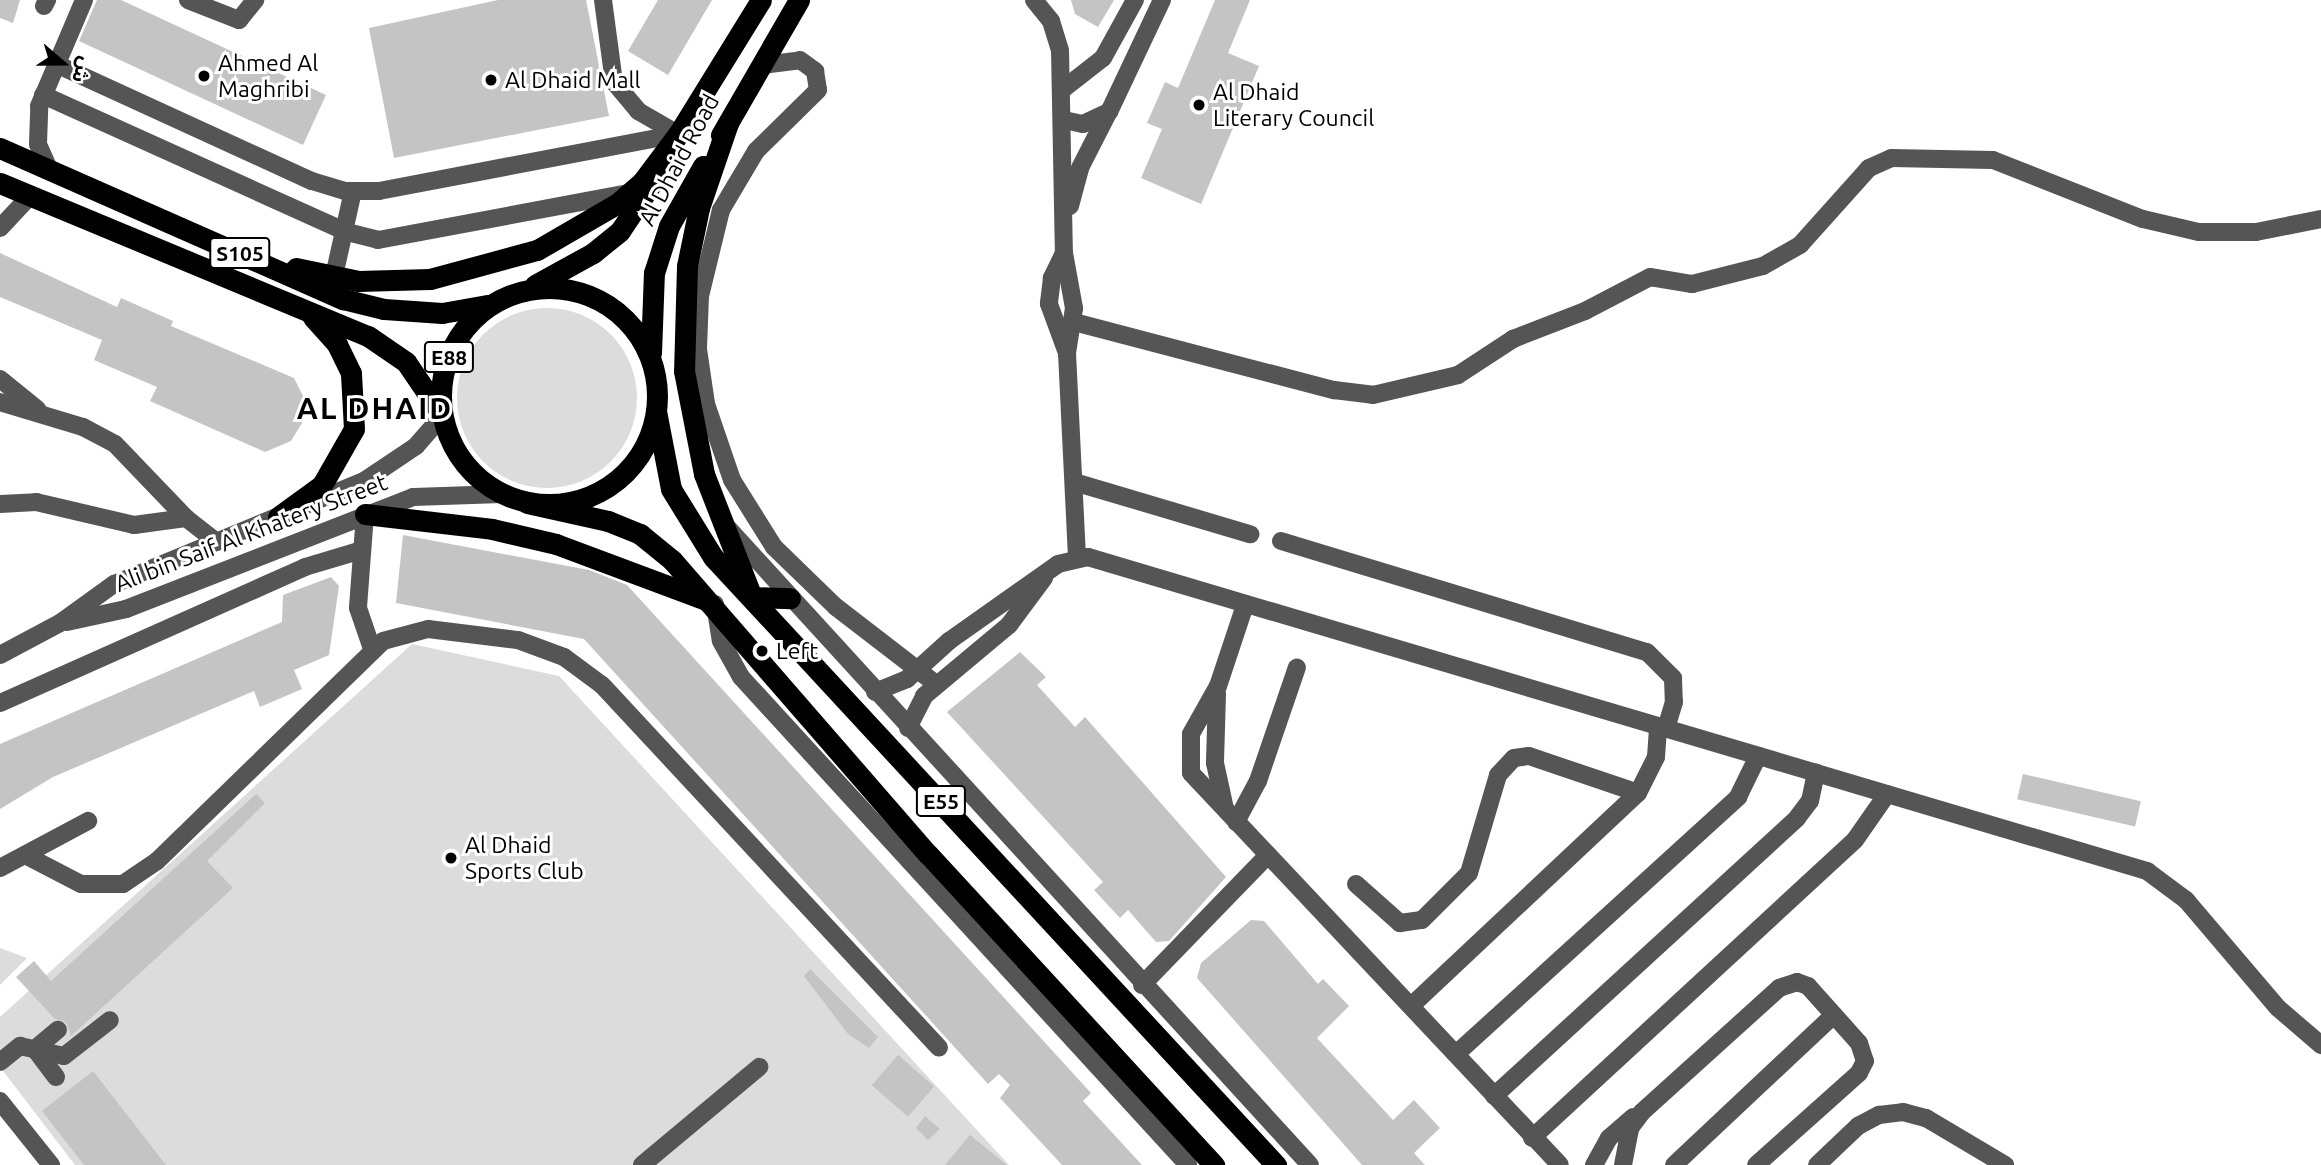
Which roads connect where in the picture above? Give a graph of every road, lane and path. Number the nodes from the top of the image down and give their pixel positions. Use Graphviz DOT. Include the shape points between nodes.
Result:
graph roads {
  1 [pos="84,0"];
  2 [pos="188,0"];
  3 [pos="255,0"];
  4 [pos="603,0"];
  5 [pos="761,0"];
  6 [pos="799,0"];
  7 [pos="1034,0"];
  8 [pos="1135,0"];
  9 [pos="1162,0"];
  10 [pos="56,64"];
  11 [pos="762,65"];
  12 [pos="1062,90"];
  13 [pos="43,95"];
  14 [pos="1109,113"];
  15 [pos="1064,120"];
  16 [pos="728,124"];
  17 [pos="678,134"];
  18 [pos="1,147"];
  19 [pos="48,169"];
  20 [pos="0,183"];
  21 [pos="353,191"];
  22 [pos="630,192"];
  23 [pos="29,197"];
  24 [pos="2321,219"];
  25 [pos="0,228"];
  26 [pos="347,232"];
  27 [pos="1063,249"];
  28 [pos="258,261"];
  29 [pos="334,276"];
  30 [pos="527,290"];
  31 [pos="491,304"];
  32 [pos="297,305"];
  33 [pos="1074,323"];
  34 [pos="1067,353"];
  35 [pos="651,359"];
  36 [pos="0,379"];
  37 [pos="0,402"];
  38 [pos="656,411"];
  39 [pos="42,413"];
  40 [pos="442,416"];
  41 [pos="1073,482"];
  42 [pos="502,494"];
  43 [pos="527,503"];
  44 [pos="0,504"];
  45 [pos="365,514"];
  46 [pos="278,517"];
  47 [pos="186,518"];
  48 [pos="719,518"];
  49 [pos="1250,534"];
  50 [pos="1281,541"];
  51 [pos="217,542"];
  52 [pos="362,550"];
  53 [pos="1077,557"];
  54 [pos="1044,578"];
  55 [pos="752,597"];
  56 [pos="790,598"];
  57 [pos="715,604"];
  58 [pos="1245,604"];
  59 [pos="60,623"];
  60 [pos="372,649"];
  61 [pos="0,655"];
  62 [pos="1297,667"];
  63 [pos="921,668"];
  64 [pos="936,684"];
  65 [pos="1218,686"];
  66 [pos="875,692"];
  67 [pos="0,703"];
  68 [pos="1662,727"];
  69 [pos="908,728"];
  70 [pos="1758,755"];
  71 [pos="1816,773"];
  72 [pos="1638,793"];
  73 [pos="1887,794"];
  74 [pos="1231,817"];
  75 [pos="88,821"];
  76 [pos="25,855"];
  77 [pos="1268,855"];
  78 [pos="0,868"];
  79 [pos="1356,884"];
  80 [pos="1142,985"];
  81 [pos="1411,1006"];
  82 [pos="1834,1015"];
  83 [pos="110,1020"];
  84 [pos="58,1030"];
  85 [pos="2321,1045"];
  86 [pos="939,1048"];
  87 [pos="35,1049"];
  88 [pos="1456,1054"];
  89 [pos="0,1062"];
  90 [pos="759,1067"];
  91 [pos="57,1077"];
  92 [pos="1494,1096"];
  93 [pos="0,1101"];
  94 [pos="1642,1112"];
  95 [pos="1537,1143"];
  96 [pos="1595,1164"];
  97 [pos="51,1165"];
  98 [pos="642,1165"];
  99 [pos="1188,1165"];
  100 [pos="1214,1165"];
  101 [pos="1276,1165"];
  102 [pos="1310,1165"];
  103 [pos="1552,1165"];
  104 [pos="1560,1165"];
  105 [pos="1622,1165"];
  106 [pos="1674,1165"];
  107 [pos="1756,1165"];
  108 [pos="1817,1165"];
  109 [pos="2005,1165"];
  1 -- 10 [label="street"];
  2 -- 3 [label="street" via="233,20 247,15"];
  4 -- 17 [label="street" via="614,82 638,111"];
  5 -- 17 [label="highway, Al Dhaid Road / E88"];
  6 -- 11 [label="highway, Al Dhaid Road / E88"];
  7 -- 12 [label="street" via="1056,34"];
  8 -- 12 [label="street" via="1103,58"];
  9 -- 14 [label="street"];
  10 -- 13 [label="street"];
  10 -- 21 [label="street" via="312,181"];
  11 -- 16 [label="highway, Al Dhaid Road / E88"];
  11 -- 63 [label="street" via="800,60 815,71 818,90 756,151 721,210 700,296 698,349 706,404 732,480 774,547 836,607"];
  12 -- 15 [label="street"];
  13 -- 19 [label="street" via="36,130"];
  13 -- 26 [label="street"];
  14 -- 15 [label="street" via="1083,124"];
  14 -- 27 [label="street" via="1080,168"];
  15 -- 27 [label="street"];
  16 -- 35 [label="highway, Al Dhaid Road / E88" via="668,226 654,273"];
  16 -- 48 [label="highway" via="699,208 683,319 688,394"];
  17 -- 21 [label="street"];
  17 -- 22 [label="highway"];
  17 -- 30 [label="highway, Al Dhaid Road / E88" via="649,191 620,231 568,269"];
  18 -- 19 [label="highway, S105"];
  19 -- 28 [label="highway, S105"];
  20 -- 23 [label="highway, S105"];
  21 -- 26 [label="street"];
  22 -- 26 [label="street" via="404,239 378,240"];
  22 -- 29 [label="highway" via="584,226 481,269 389,282"];
  23 -- 25 [label="street"];
  23 -- 32 [label="highway, S105"];
  24 -- 33 [label="street" via="2256,232 2199,232 2143,219 1993,160 1891,158 1869,169 1800,244 1763,266 1692,284 1650,277 1585,311 1513,339 1458,375 1373,395 1334,390"];
  26 -- 29 [label="street"];
  27 -- 33 [label="street" via="1074,294"];
  27 -- 34 [label="street" via="1052,278 1049,304"];
  28 -- 29 [label="highway"];
  28 -- 31 [label="highway, S105" via="343,299 384,309 442,313"];
  30 -- 31 [label="highway, E88"];
  30 -- 35 [label="highway, E88" via="573,290 596,299 621,314"];
  31 -- 40 [label="highway, E88" via="455,341 441,390"];
  32 -- 40 [label="highway, S105" via="387,347 421,377"];
  32 -- 46 [label="highway" via="330,335 351,373 354,429 322,485"];
  33 -- 34 [label="street"];
  34 -- 41 [label="street"];
  35 -- 38 [label="highway, E88"];
  36 -- 39 [label="street"];
  37 -- 39 [label="street"];
  38 -- 43 [label="highway, E88" via="650,435 621,477 577,501"];
  38 -- 55 [label="highway, E55" via="662,459 683,516"];
  39 -- 47 [label="street" via="115,444"];
  40 -- 42 [label="highway, E88" via="463,463"];
  40 -- 46 [label="street, Ali bin Saif Al Khatery Street" via="395,462"];
  41 -- 49 [label="street"];
  41 -- 53 [label="street"];
  42 -- 43 [label="highway, E88"];
  42 -- 45 [label="street, Ali bin Saif Al Khatery Street" via="413,497"];
  43 -- 57 [label="highway, E55" via="640,534"];
  44 -- 47 [label="street" via="48,504 134,525"];
  45 -- 52 [label="street"];
  45 -- 57 [label="highway" via="479,527 556,544"];
  45 -- 59 [label="street, Ali bin Saif Al Khatery Street" via="126,609"];
  46 -- 51 [label="street, Ali bin Saif Al Khatery Street"];
  47 -- 51 [label="street"];
  48 -- 55 [label="highway"];
  48 -- 56 [label="street"];
  50 -- 68 [label="street" via="1647,652 1673,678 1674,702"];
  51 -- 59 [label="street, Ali bin Saif Al Khatery Street" via="114,584"];
  52 -- 60 [label="street" via="358,608"];
  52 -- 67 [label="street" via="305,567"];
  53 -- 54 [label="street" via="1058,564"];
  53 -- 58 [label="street"];
  54 -- 63 [label="street" via="965,628"];
  54 -- 64 [label="street" via="1009,625"];
  55 -- 56 [label="highway"];
  55 -- 101 [label="highway, E55"];
  56 -- 66 [label="street"];
  57 -- 99 [label="street" via="721,641 741,677"];
  57 -- 100 [label="highway, E55" via="928,854"];
  58 -- 65 [label="street"];
  58 -- 68 [label="street"];
  59 -- 61 [label="street, Ali bin Saif Al Khatery Street"];
  60 -- 76 [label="street" via="142,875 123,884 81,884"];
  60 -- 86 [label="street" via="395,635 428,629 519,640 577,665 603,685"];
  62 -- 74 [label="street" via="1258,780"];
  63 -- 64 [label="street"];
  63 -- 66 [label="street"];
  64 -- 69 [label="street"];
  65 -- 74 [label="street" via="1215,763"];
  65 -- 74 [label="street" via="1191,734 1188,760 1199,785"];
  66 -- 69 [label="street"];
  68 -- 70 [label="street"];
  68 -- 72 [label="street" via="1656,757"];
  69 -- 80 [label="street"];
  70 -- 71 [label="street"];
  70 -- 88 [label="street" via="1738,797"];
  71 -- 73 [label="street"];
  71 -- 92 [label="street" via="1810,801 1797,818"];
  72 -- 79 [label="street" via="1529,756 1514,758 1498,775 1469,873 1422,920 1400,923"];
  72 -- 81 [label="street"];
  73 -- 85 [label="street" via="2161,879 2186,900 2278,1008"];
  73 -- 95 [label="street" via="1856,840"];
  74 -- 77 [label="street"];
  75 -- 76 [label="street"];
  76 -- 78 [label="street"];
  77 -- 80 [label="street"];
  77 -- 81 [label="street"];
  80 -- 102 [label="street"];
  81 -- 88 [label="street"];
  82 -- 94 [label="street" via="1808,986 1784,984"];
  82 -- 106 [label="street"];
  82 -- 107 [label="street" via="1863,1048 1863,1067"];
  83 -- 87 [label="street" via="64,1056"];
  84 -- 87 [label="street"];
  87 -- 89 [label="street" via="20,1046"];
  87 -- 91 [label="street"];
  88 -- 92 [label="street"];
  90 -- 98 [label="street"];
  92 -- 95 [label="street"];
  93 -- 97 [label="street"];
  94 -- 96 [label="street" via="1609,1138"];
  94 -- 105 [label="street" via="1630,1128"];
  95 -- 103 [label="street"];
  95 -- 104 [label="street"];
  96 -- 105 [label="street"];
  108 -- 109 [label="street" via="1858,1126 1879,1115 1903,1112 1926,1118"];
}
